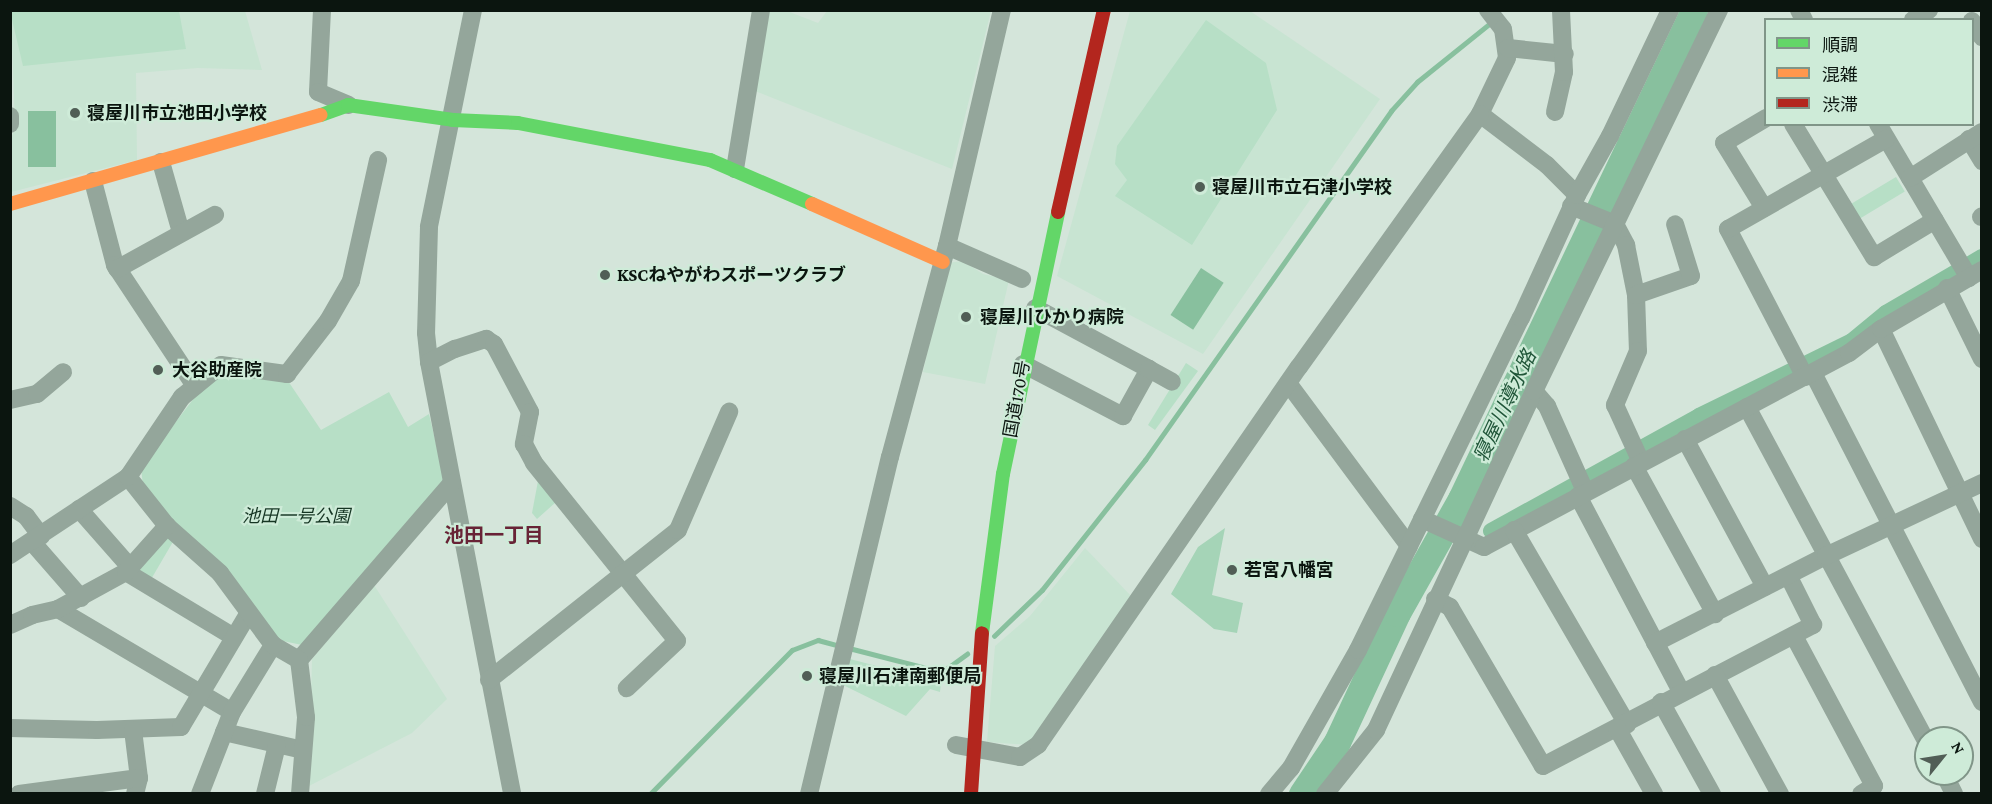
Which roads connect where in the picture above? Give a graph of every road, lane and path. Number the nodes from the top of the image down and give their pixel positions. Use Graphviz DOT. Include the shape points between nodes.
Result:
graph roads {
  1 [pos="322,10"];
  2 [pos="473,10"];
  3 [pos="761,10"];
  4 [pos="1002,10"];
  5 [pos="1104,10"];
  6 [pos="1560,10"];
  7 [pos="1670,10"];
  8 [pos="1719,10"];
  9 [pos="1929,10"];
  10 [pos="1493,17"];
  11 [pos="1916,18"];
  12 [pos="1974,23"];
  13 [pos="1982,37"];
  14 [pos="1508,48"];
  15 [pos="1565,54"];
  16 [pos="348,105"];
  17 [pos="1555,112"];
  18 [pos="1480,114"];
  19 [pos="10,116"];
  20 [pos="1764,119"];
  21 [pos="453,120"];
  22 [pos="10,124"];
  23 [pos="1794,126"];
  24 [pos="1882,132"];
  25 [pos="1975,135"];
  26 [pos="378,160"];
  27 [pos="1982,161"];
  28 [pos="161,162"];
  29 [pos="735,169"];
  30 [pos="1822,175"];
  31 [pos="1910,178"];
  32 [pos="93,181"];
  33 [pos="1575,203"];
  34 [pos="10,204"];
  35 [pos="1764,208"];
  36 [pos="215,215"];
  37 [pos="1935,220"];
  38 [pos="1612,223"];
  39 [pos="1676,224"];
  40 [pos="181,232"];
  41 [pos="945,254"];
  42 [pos="117,269"];
  43 [pos="1975,274"];
  44 [pos="1022,279"];
  45 [pos="1947,288"];
  46 [pos="1636,295"];
  47 [pos="1035,308"];
  48 [pos="1881,329"];
  49 [pos="1982,359"];
  50 [pos="429,362"];
  51 [pos="1023,364"];
  52 [pos="1149,369"];
  53 [pos="1804,371"];
  54 [pos="63,372"];
  55 [pos="1173,382"];
  56 [pos="1288,383"];
  57 [pos="195,386"];
  58 [pos="1534,392"];
  59 [pos="10,400"];
  60 [pos="1747,407"];
  61 [pos="729,412"];
  62 [pos="1685,439"];
  63 [pos="1637,458"];
  64 [pos="128,477"];
  65 [pos="452,483"];
  66 [pos="1982,483"];
  67 [pos="1581,487"];
  68 [pos="1960,493"];
  69 [pos="10,506"];
  70 [pos="79,509"];
  71 [pos="1424,520"];
  72 [pos="1890,525"];
  73 [pos="167,526"];
  74 [pos="1514,530"];
  75 [pos="1462,539"];
  76 [pos="1982,539"];
  77 [pos="37,540"];
  78 [pos="1409,546"];
  79 [pos="10,555"];
  80 [pos="1826,556"];
  81 [pos="128,570"];
  82 [pos="622,573"];
  83 [pos="1789,577"];
  84 [pos="1765,587"];
  85 [pos="81,598"];
  86 [pos="1435,599"];
  87 [pos="58,609"];
  88 [pos="248,614"];
  89 [pos="1715,614"];
  90 [pos="10,625"];
  91 [pos="232,636"];
  92 [pos="1794,636"];
  93 [pos="1655,644"];
  94 [pos="273,645"];
  95 [pos="299,660"];
  96 [pos="1715,675"];
  97 [pos="489,680"];
  98 [pos="627,688"];
  99 [pos="1681,691"];
  100 [pos="199,692"];
  101 [pos="1661,702"];
  102 [pos="1982,702"];
  103 [pos="232,712"];
  104 [pos="1622,726"];
  105 [pos="1918,726"];
  106 [pos="10,728"];
  107 [pos="133,730"];
  108 [pos="224,732"];
  109 [pos="956,740"];
  110 [pos="277,745"];
  111 [pos="975,748"];
  112 [pos="303,750"];
  113 [pos="955,764"];
  114 [pos="137,786"];
  115 [pos="53,792"];
  116 [pos="19,794"];
  117 [pos="200,794"];
  118 [pos="265,794"];
  119 [pos="300,794"];
  120 [pos="512,794"];
  121 [pos="808,794"];
  122 [pos="971,794"];
  123 [pos="1269,794"];
  124 [pos="1325,794"];
  125 [pos="1654,794"];
  126 [pos="1712,794"];
  127 [pos="1780,794"];
  128 [pos="1861,794"];
  1 -- 16 [label="street" via="318,92"];
  2 -- 21 [label="street"];
  3 -- 29 [label="street"];
  4 -- 41 [label="street"];
  5 -- 47 [label="main road, 国道170号"];
  6 -- 15 [label="street"];
  7 -- 33 [label="street"];
  8 -- 38 [label="street"];
  9 -- 11 [label="street"];
  10 -- 14 [label="street"];
  12 -- 13 [label="street"];
  14 -- 15 [label="street"];
  14 -- 18 [label="street" via="1501,77"];
  15 -- 17 [label="street"];
  16 -- 21 [label="main road"];
  16 -- 28 [label="main road" via="284,128"];
  18 -- 33 [label="street" via="1547,165"];
  18 -- 56 [label="street"];
  19 -- 22 [label="street"];
  20 -- 35 [label="street" via="1724,143"];
  21 -- 29 [label="main road" via="518,123 710,160"];
  21 -- 50 [label="street" via="429,227"];
  23 -- 30 [label="street"];
  24 -- 30 [label="street"];
  24 -- 31 [label="street"];
  25 -- 27 [label="street"];
  25 -- 31 [label="street"];
  26 -- 57 [label="street" via="351,281 328,321 287,374 221,364"];
  28 -- 32 [label="main road"];
  28 -- 40 [label="street"];
  29 -- 41 [label="main road"];
  30 -- 35 [label="street"];
  30 -- 37 [label="street" via="1874,257"];
  31 -- 37 [label="street"];
  32 -- 34 [label="main road"];
  32 -- 42 [label="street"];
  33 -- 38 [label="street"];
  33 -- 71 [label="street"];
  35 -- 53 [label="street" via="1728,229"];
  36 -- 40 [label="street"];
  37 -- 43 [label="street" via="1960,262"];
  38 -- 46 [label="street" via="1626,245"];
  38 -- 58 [label="street"];
  39 -- 46 [label="street" via="1691,276"];
  40 -- 42 [label="street"];
  41 -- 44 [label="street"];
  41 -- 121 [label="street" via="890,457"];
  42 -- 57 [label="street"];
  43 -- 45 [label="street"];
  45 -- 48 [label="street"];
  45 -- 49 [label="street"];
  46 -- 63 [label="street" via="1638,351 1615,405"];
  47 -- 51 [label="main road, 国道170号"];
  47 -- 52 [label="street"];
  48 -- 53 [label="street" via="1849,353"];
  48 -- 68 [label="street"];
  50 -- 65 [label="street"];
  50 -- 82 [label="street" via="486,339 494,344 530,412 524,444 534,463"];
  51 -- 52 [label="street" via="1124,416"];
  51 -- 111 [label="main road, 国道170号" via="982,627"];
  52 -- 55 [label="street"];
  53 -- 60 [label="street"];
  53 -- 72 [label="street"];
  54 -- 59 [label="street" via="37,394"];
  56 -- 78 [label="street"];
  56 -- 111 [label="street" via="1038,745 1020,757"];
  57 -- 64 [label="street" via="182,397"];
  58 -- 67 [label="street" via="1547,406"];
  58 -- 75 [label="street"];
  60 -- 62 [label="street"];
  60 -- 80 [label="street"];
  61 -- 82 [label="street" via="678,530"];
  62 -- 63 [label="street"];
  62 -- 84 [label="street"];
  63 -- 67 [label="street"];
  63 -- 89 [label="street"];
  64 -- 70 [label="street"];
  64 -- 73 [label="street"];
  65 -- 95 [label="street"];
  65 -- 97 [label="street"];
  66 -- 68 [label="street"];
  67 -- 74 [label="street"];
  67 -- 93 [label="street"];
  68 -- 72 [label="street"];
  68 -- 76 [label="street"];
  69 -- 77 [label="street" via="26,516"];
  70 -- 77 [label="street"];
  70 -- 81 [label="street"];
  71 -- 75 [label="street"];
  71 -- 78 [label="street"];
  72 -- 80 [label="street"];
  72 -- 102 [label="street"];
  73 -- 81 [label="street"];
  73 -- 88 [label="street" via="220,573"];
  74 -- 75 [label="street" via="1484,547"];
  74 -- 104 [label="street"];
  75 -- 86 [label="street"];
  77 -- 79 [label="street"];
  77 -- 85 [label="street"];
  78 -- 123 [label="street" via="1353,660 1291,768"];
  80 -- 83 [label="street"];
  80 -- 105 [label="street"];
  81 -- 85 [label="street"];
  81 -- 91 [label="street"];
  82 -- 97 [label="street"];
  82 -- 98 [label="street" via="677,641"];
  83 -- 84 [label="street"];
  83 -- 92 [label="street" via="1813,625"];
  84 -- 89 [label="street"];
  85 -- 87 [label="street"];
  86 -- 104 [label="street" via="1450,607 1544,766"];
  86 -- 124 [label="street" via="1376,730"];
  87 -- 90 [label="street"];
  87 -- 100 [label="street"];
  88 -- 91 [label="street"];
  88 -- 94 [label="street"];
  89 -- 93 [label="street"];
  91 -- 100 [label="street"];
  92 -- 96 [label="street"];
  92 -- 128 [label="street" via="1874,786"];
  93 -- 99 [label="street"];
  94 -- 95 [label="street"];
  94 -- 103 [label="street"];
  95 -- 112 [label="street" via="306,717"];
  96 -- 99 [label="street"];
  96 -- 127 [label="street"];
  97 -- 120 [label="street"];
  99 -- 101 [label="street"];
  100 -- 103 [label="street"];
  100 -- 107 [label="street" via="181,727"];
  101 -- 104 [label="street"];
  101 -- 126 [label="street"];
  103 -- 108 [label="street"];
  104 -- 125 [label="street"];
  106 -- 107 [label="street"];
  107 -- 114 [label="street"];
  108 -- 110 [label="street"];
  108 -- 117 [label="street"];
  109 -- 111 [label="street"];
  109 -- 113 [label="main road"];
  110 -- 112 [label="street"];
  110 -- 118 [label="street"];
  111 -- 122 [label="main road, 国道170号"];
  112 -- 119 [label="street"];
  114 -- 115 [label="street"];
  115 -- 116 [label="street"];
}
